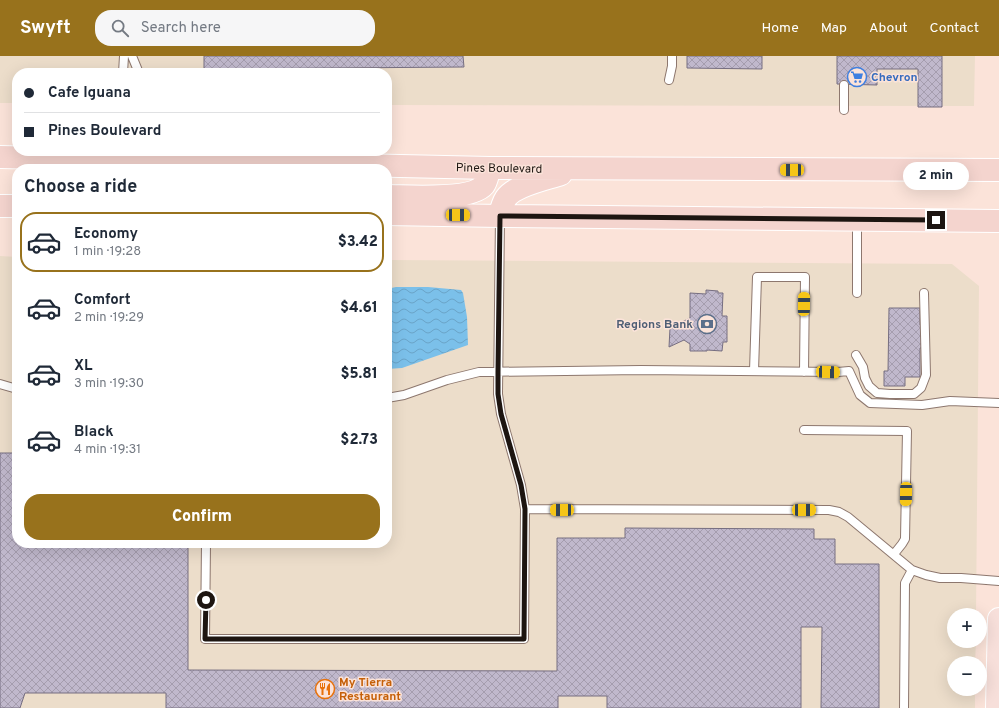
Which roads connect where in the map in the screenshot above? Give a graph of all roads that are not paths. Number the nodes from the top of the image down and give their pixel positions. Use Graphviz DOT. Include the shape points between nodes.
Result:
graph roads {
  1 [pos="124,56"];
  2 [pos="132,56"];
  3 [pos="672,56"];
  4 [pos="123,68"];
  5 [pos="137,68"];
  6 [pos="669,80"];
  7 [pos="844,85"];
  8 [pos="844,110"];
  9 [pos="63,156"];
  10 [pos="153,156"];
  11 [pos="0,157"];
  12 [pos="378,164"];
  13 [pos="392,165"];
  14 [pos="490,168"];
  15 [pos="578,169"];
  16 [pos="999,170"];
  17 [pos="392,196"];
  18 [pos="0,206"];
  19 [pos="12,206"];
  20 [pos="392,214"];
  21 [pos="500,216"];
  22 [pos="857,220"];
  23 [pos="999,221"];
  24 [pos="857,293"];
  25 [pos="924,293"];
  26 [pos="856,355"];
  27 [pos="754,370"];
  28 [pos="498,372"];
  29 [pos="804,372"];
  30 [pos="0,384"];
  31 [pos="12,388"];
  32 [pos="392,397"];
  33 [pos="999,402"];
  34 [pos="804,430"];
  35 [pos="525,509"];
  36 [pos="206,548"];
  37 [pos="894,554"];
  38 [pos="912,570"];
  39 [pos="999,581"];
  40 [pos="999,619"];
  41 [pos="904,708"];
  42 [pos="997,708"];
  1 -- 4 [label="lane"];
  2 -- 5 [label="lane"];
  3 -- 6 [label="lane"];
  7 -- 8 [label="lane"];
  9 -- 11 [label="highway, Pines Boulevard"];
  10 -- 12 [label="highway, Pines Boulevard"];
  13 -- 14 [label="highway, Pines Boulevard"];
  14 -- 15 [label="highway, Pines Boulevard"];
  14 -- 17 [label="highway" via="484,185 474,192 441,197"];
  15 -- 16 [label="highway, Pines Boulevard"];
  15 -- 21 [label="highway" via="516,190 506,197"];
  18 -- 19 [label="highway"];
  20 -- 21 [label="highway"];
  21 -- 22 [label="highway"];
  21 -- 28 [label="lane"];
  22 -- 23 [label="highway"];
  22 -- 24 [label="lane"];
  25 -- 26 [label="lane" via="926,375 921,388 914,394 877,393 864,378 863,367"];
  27 -- 28 [label="lane"];
  27 -- 29 [label="lane"];
  27 -- 29 [label="lane" via="757,277 805,277"];
  28 -- 32 [label="lane" via="462,375"];
  28 -- 35 [label="lane" via="501,414 521,485"];
  29 -- 33 [label="lane" via="850,371 860,395 870,403 922,406 950,401"];
  30 -- 31 [label="lane"];
  34 -- 37 [label="lane" via="907,432 905,539"];
  35 -- 36 [label="lane" via="524,639 205,639"];
  35 -- 37 [label="lane" via="828,510 848,517"];
  37 -- 38 [label="lane"];
  38 -- 39 [label="lane" via="940,578"];
  38 -- 41 [label="lane" via="905,583"];
  40 -- 42 [label="main road"];
}
